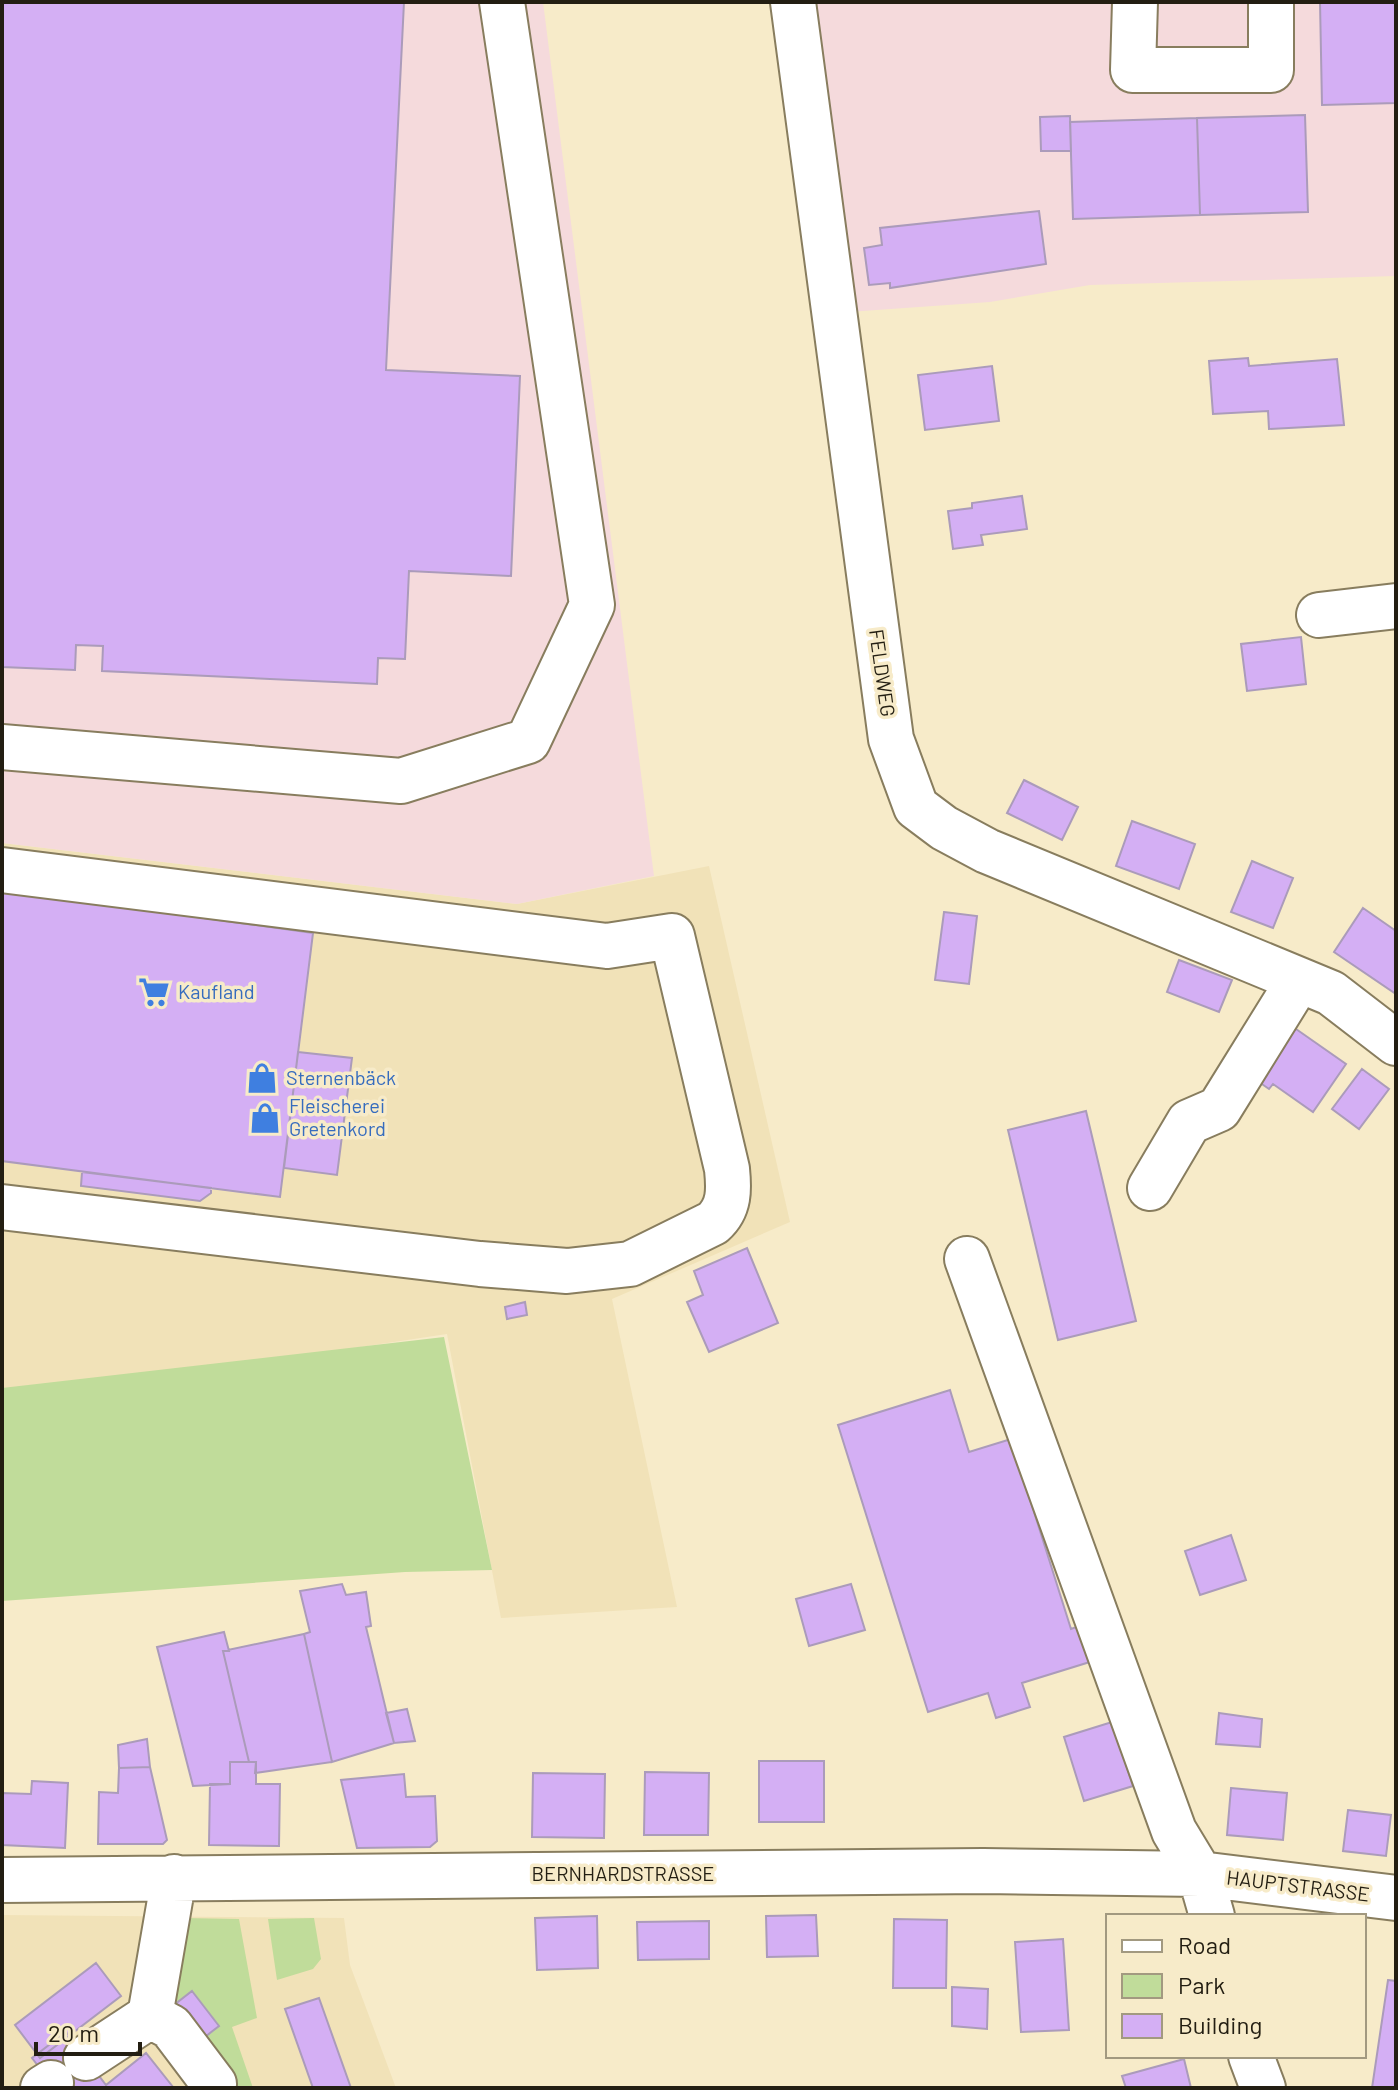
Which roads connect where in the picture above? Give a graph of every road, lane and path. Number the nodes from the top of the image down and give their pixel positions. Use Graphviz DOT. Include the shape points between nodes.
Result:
graph roads {
  1 [pos="502,2"];
  2 [pos="793,2"];
  3 [pos="1135,2"];
  4 [pos="1271,2"];
  5 [pos="1396,606"];
  6 [pos="1319,615"];
  7 [pos="2,747"];
  8 [pos="2,870"];
  9 [pos="1299,980"];
  10 [pos="1396,1043"];
  11 [pos="1150,1188"];
  12 [pos="2,1207"];
  13 [pos="967,1259"];
  14 [pos="1200,1874"];
  15 [pos="174,1877"];
  16 [pos="12,1886"];
  17 [pos="1396,1898"];
  18 [pos="1211,1914"];
  19 [pos="150,2016"];
  20 [pos="1252,2058"];
  21 [pos="60,2076"];
  22 [pos="210,2088"];
  23 [pos="1263,2088"];
  1 -- 7 [label="street" via="592,605 528,741 401,781"];
  2 -- 9 [label="street, FELDWEG" via="891,739 916,807 987,851"];
  3 -- 4 [label="street" via="1133,70 1271,70"];
  5 -- 6 [label="street"];
  8 -- 12 [label="street" via="607,946 672,936 729,1192 713,1223 630,1264 567,1271"];
  9 -- 10 [label="street, FELDWEG" via="1331,993"];
  9 -- 11 [label="street" via="1219,1109 1189,1122"];
  13 -- 14 [label="street" via="1174,1831"];
  14 -- 15 [label="street, BERNHARDSTRASSE"];
  14 -- 17 [label="street, HAUPTSTRASSE"];
  14 -- 18 [label="street"];
  15 -- 16 [label="street, BERNHARDSTRASSE"];
  15 -- 19 [label="street"];
  19 -- 21 [label="street"];
  19 -- 22 [label="street" via="171,2027 214,2084"];
  20 -- 23 [label="street"];
}
